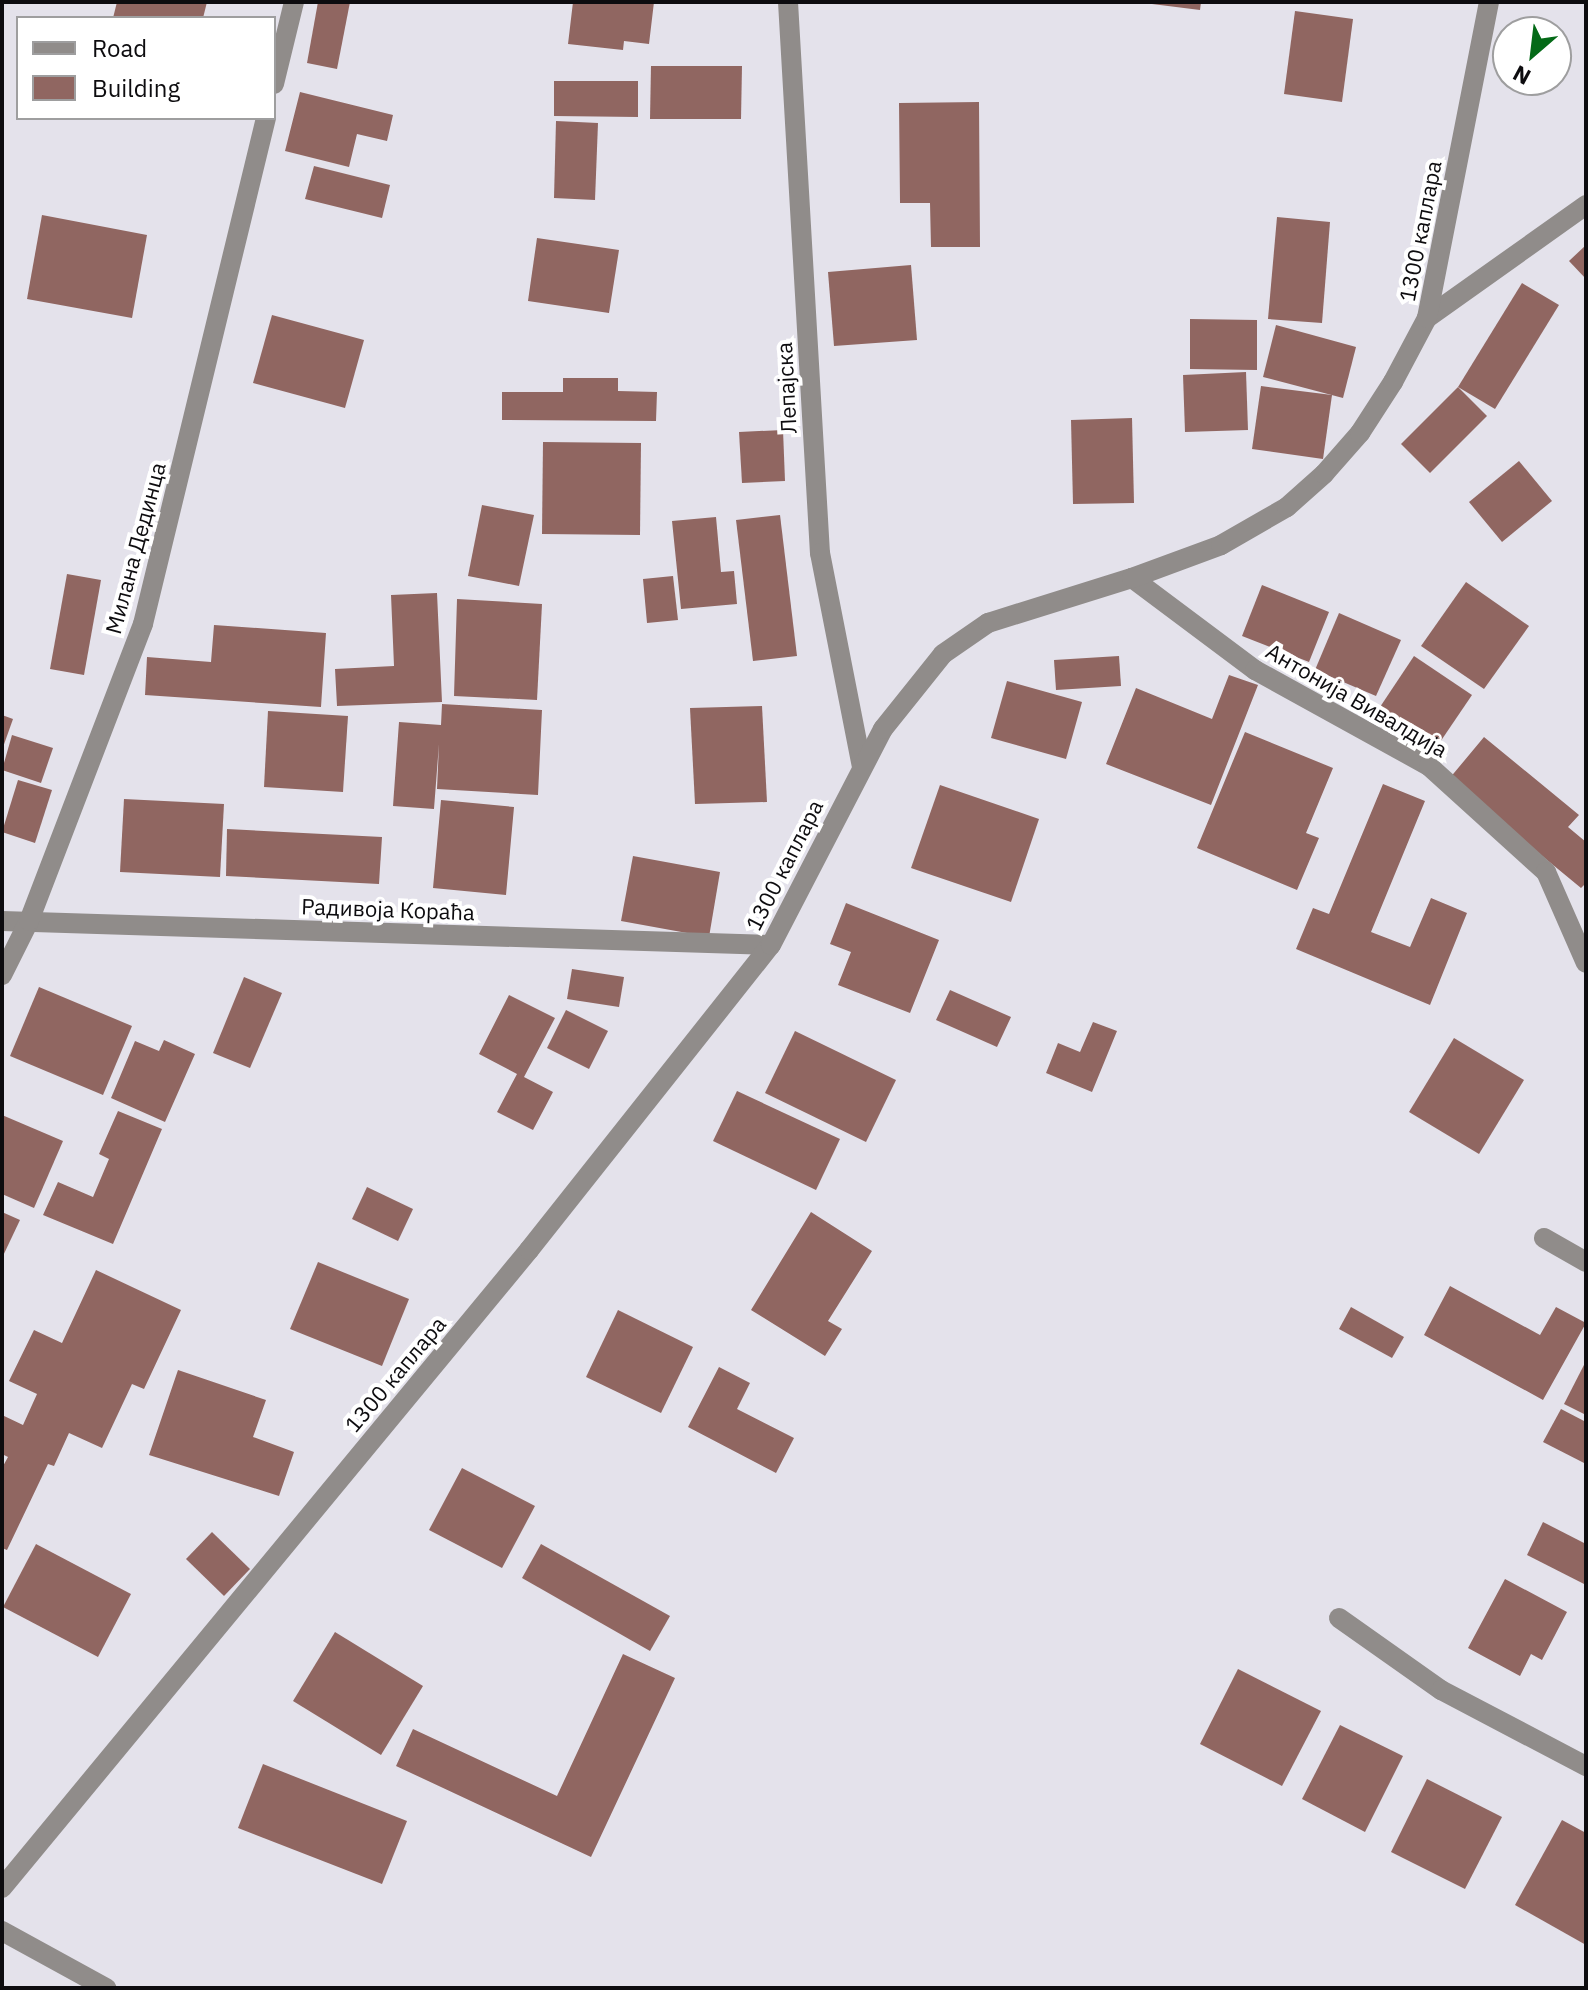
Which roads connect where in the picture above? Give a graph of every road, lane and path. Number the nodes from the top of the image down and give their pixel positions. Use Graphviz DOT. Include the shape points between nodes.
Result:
graph roads {
  1 [pos="294,2"];
  2 [pos="788,2"];
  3 [pos="1489,2"];
  4 [pos="276,76"];
  5 [pos="266,120"];
  6 [pos="1586,205"];
  7 [pos="1427,318"];
  8 [pos="1132,578"];
  9 [pos="862,767"];
  10 [pos="2,921"];
  11 [pos="29,921"];
  12 [pos="771,945"];
  13 [pos="1586,963"];
  14 [pos="2,975"];
  15 [pos="1544,1238"];
  16 [pos="1586,1262"];
  17 [pos="1339,1618"];
  18 [pos="1586,1766"];
  19 [pos="2,1888"];
  20 [pos="2,1931"];
  21 [pos="106,1988"];
  1 -- 4 [label="street"];
  2 -- 9 [label="street, Лепајска" via="820,553"];
  3 -- 7 [label="street, 1300 каплара"];
  5 -- 11 [label="street, Милана Дединца" via="143,624"];
  6 -- 7 [label="street"];
  7 -- 8 [label="street, 1300 каплара" via="1360,433 1287,507 1221,545"];
  8 -- 9 [label="street, 1300 каплара" via="988,623 943,654 883,729"];
  8 -- 13 [label="street, Антонија Вивалдија" via="1255,670 1429,766 1546,872"];
  9 -- 12 [label="street, 1300 каплара"];
  10 -- 11 [label="street, Радивоја Кораћа"];
  11 -- 12 [label="street, Радивоја Кораћа"];
  11 -- 14 [label="street, Милана Дединца"];
  12 -- 19 [label="street, 1300 каплара" via="529,1250"];
  15 -- 16 [label="street"];
  17 -- 18 [label="street" via="1441,1690"];
  20 -- 21 [label="street"];
}
